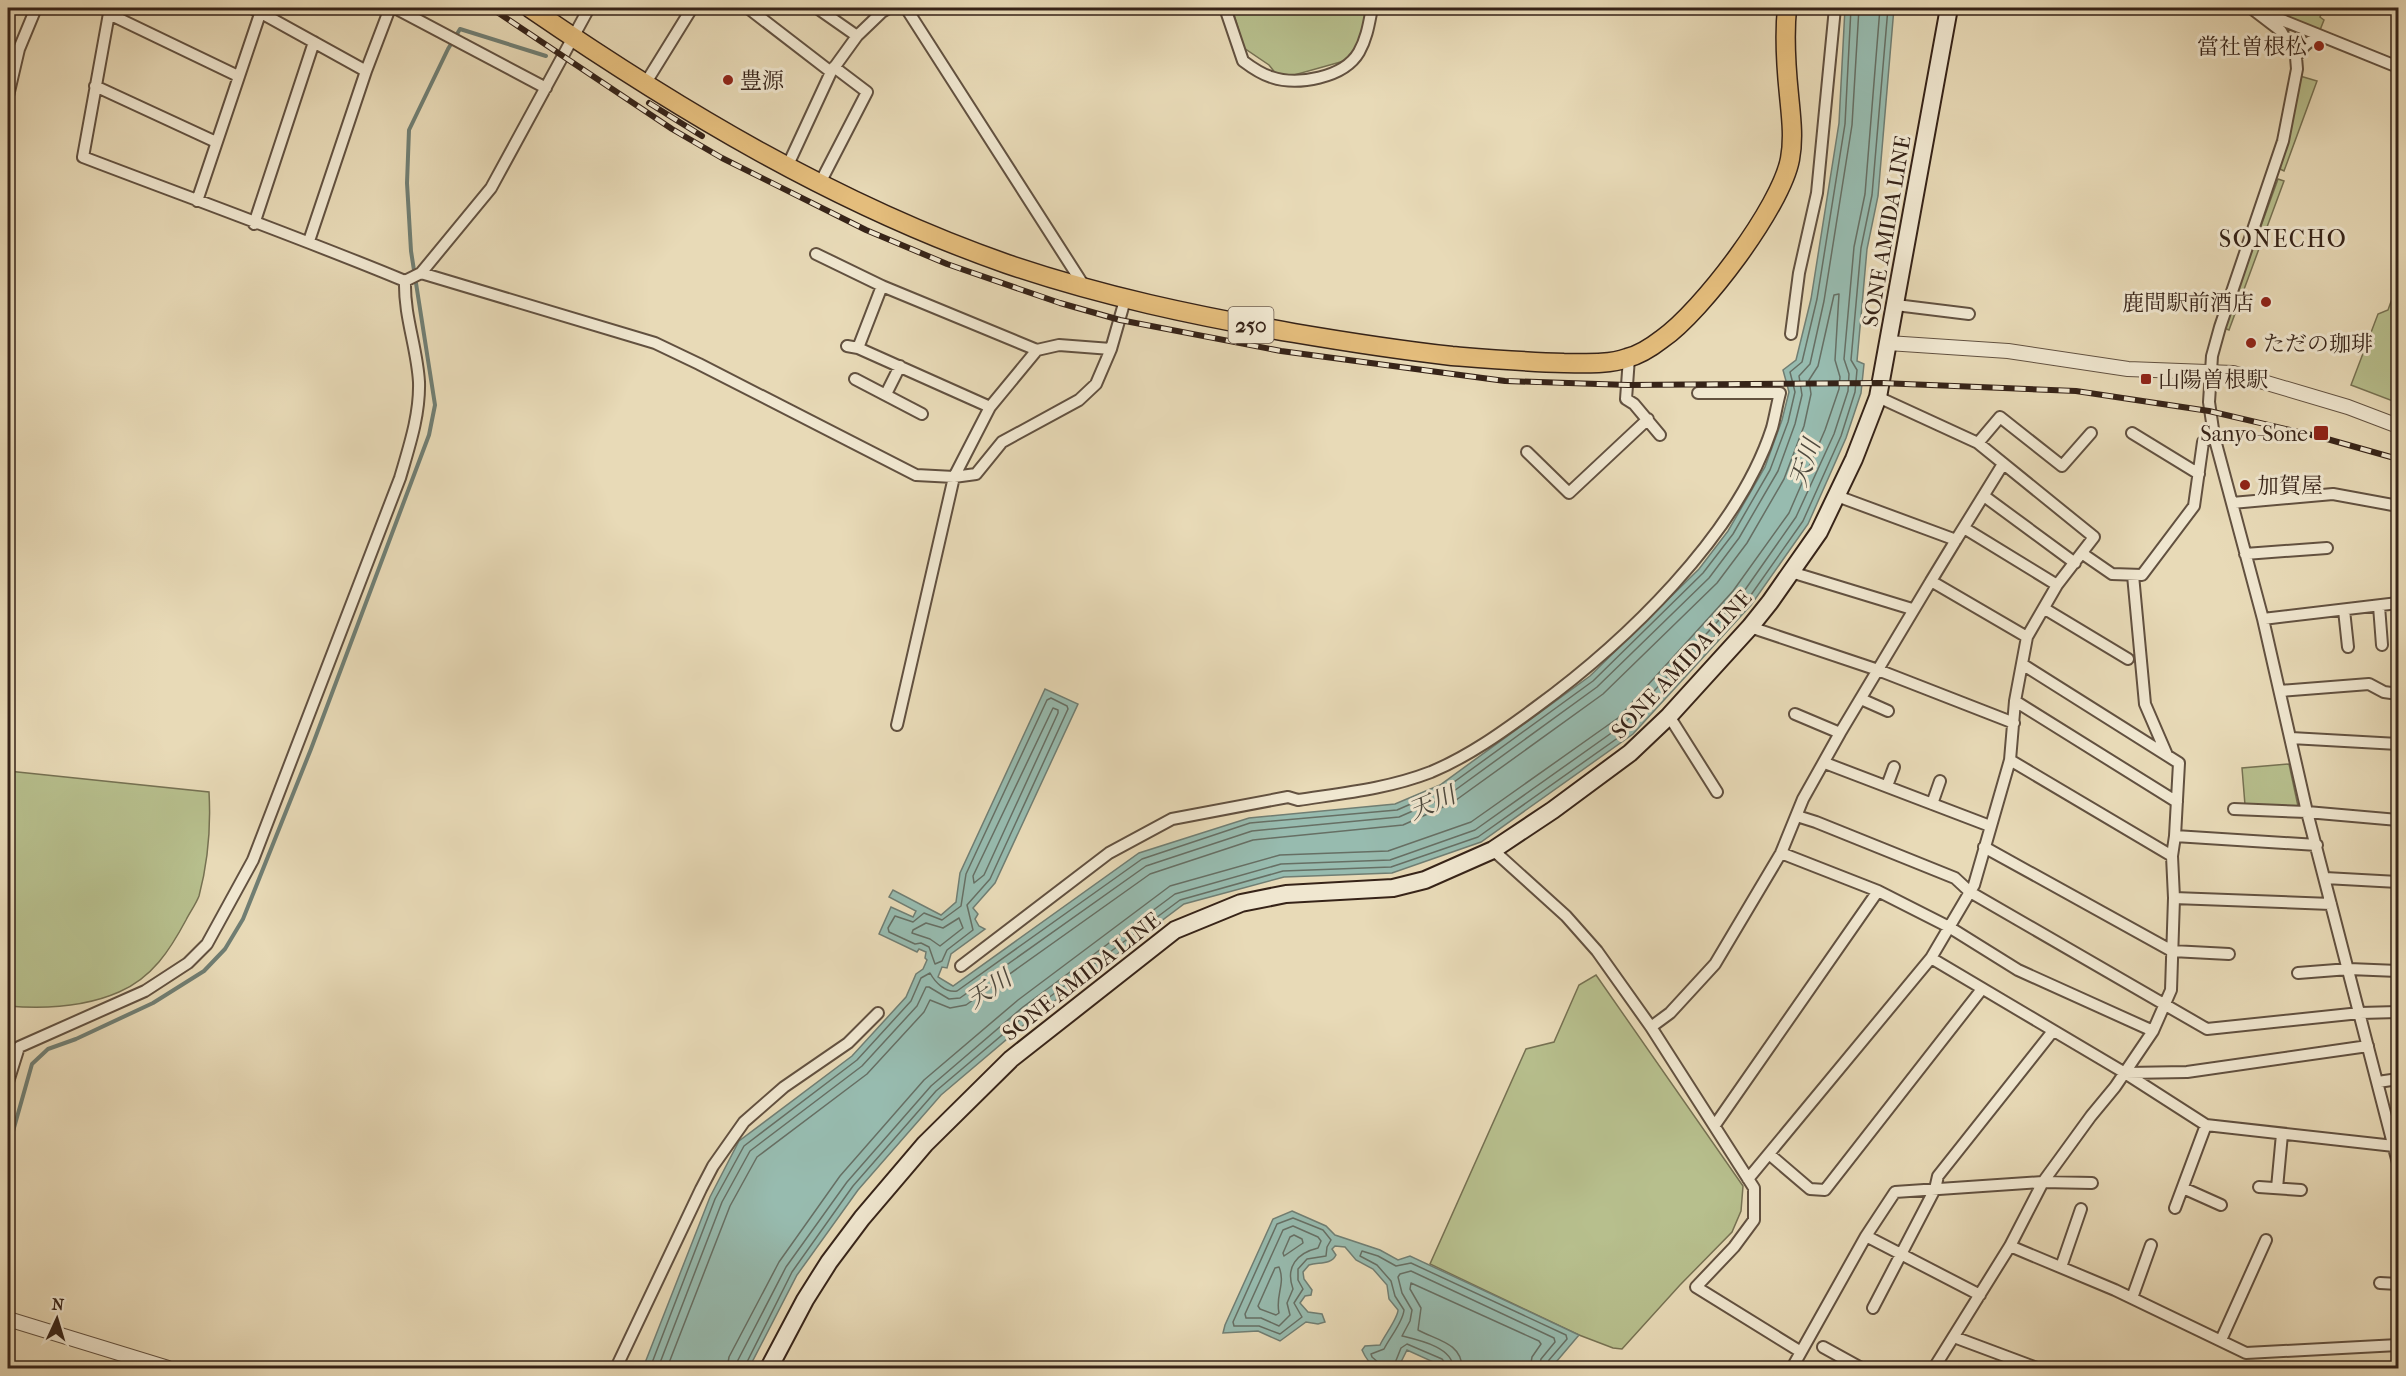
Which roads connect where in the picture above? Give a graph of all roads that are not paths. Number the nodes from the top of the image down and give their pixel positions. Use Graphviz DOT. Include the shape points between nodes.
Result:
graph roads {
  1 [pos="36,8"];
  2 [pos="390,8"];
  3 [pos="395,8"];
  4 [pos="530,8"];
  5 [pos="589,8"];
  6 [pos="692,8"];
  7 [pos="748,8"];
  8 [pos="817,8"];
  9 [pos="890,8"];
  10 [pos="906,8"];
  11 [pos="1225,8"];
  12 [pos="1372,8"];
  13 [pos="1787,8"];
  14 [pos="1835,8"];
  15 [pos="1948,8"];
  16 [pos="2252,8"];
  17 [pos="258,9"];
  18 [pos="109,11"];
  19 [pos="857,36"];
  20 [pos="573,37"];
  21 [pos="2324,38"];
  22 [pos="314,42"];
  23 [pos="2296,57"];
  24 [pos="2398,68"];
  25 [pos="833,70"];
  26 [pos="366,71"];
  27 [pos="238,76"];
  28 [pos="645,84"];
  29 [pos="95,86"];
  30 [pos="546,88"];
  31 [pos="8,96"];
  32 [pos="216,142"];
  33 [pos="787,167"];
  34 [pos="820,183"];
  35 [pos="197,201"];
  36 [pos="254,224"];
  37 [pos="309,242"];
  38 [pos="816,255"];
  39 [pos="422,273"];
  40 [pos="405,281"];
  41 [pos="882,286"];
  42 [pos="1086,289"];
  43 [pos="1125,300"];
  44 [pos="1896,305"];
  45 [pos="1970,314"];
  46 [pos="1791,334"];
  47 [pos="1888,343"];
  48 [pos="1111,349"];
  49 [pos="1036,350"];
  50 [pos="1629,358"];
  51 [pos="900,366"];
  52 [pos="2211,371"];
  53 [pos="855,379"];
  54 [pos="1698,393"];
  55 [pos="886,394"];
  56 [pos="1878,397"];
  57 [pos="990,407"];
  58 [pos="922,414"];
  59 [pos="1648,419"];
  60 [pos="2398,426"];
  61 [pos="2091,433"];
  62 [pos="2132,433"];
  63 [pos="1660,435"];
  64 [pos="2214,436"];
  65 [pos="1978,443"];
  66 [pos="1527,452"];
  67 [pos="2003,464"];
  68 [pos="2199,474"];
  69 [pos="954,477"];
  70 [pos="1837,496"];
  71 [pos="1984,496"];
  72 [pos="2232,503"];
  73 [pos="2398,506"];
  74 [pos="1964,528"];
  75 [pos="1956,540"];
  76 [pos="2327,548"];
  77 [pos="2083,554"];
  78 [pos="2245,554"];
  79 [pos="2075,563"];
  80 [pos="1791,572"];
  81 [pos="2133,575"];
  82 [pos="1931,581"];
  83 [pos="2057,585"];
  84 [pos="2398,603"];
  85 [pos="2379,606"];
  86 [pos="1912,609"];
  87 [pos="2044,609"];
  88 [pos="2344,610"];
  89 [pos="2263,619"];
  90 [pos="1750,627"];
  91 [pos="2027,637"];
  92 [pos="2382,645"];
  93 [pos="2348,647"];
  94 [pos="2128,659"];
  95 [pos="2022,664"];
  96 [pos="1878,670"];
  97 [pos="2280,691"];
  98 [pos="2398,694"];
  99 [pos="1861,699"];
  100 [pos="2015,701"];
  101 [pos="1888,711"];
  102 [pos="1795,714"];
  103 [pos="1669,716"];
  104 [pos="2014,723"];
  105 [pos="897,725"];
  106 [pos="1840,733"];
  107 [pos="2291,738"];
  108 [pos="2398,744"];
  109 [pos="2168,756"];
  110 [pos="2010,760"];
  111 [pos="1825,763"];
  112 [pos="1894,766"];
  113 [pos="1941,781"];
  114 [pos="1887,786"];
  115 [pos="1717,792"];
  116 [pos="2177,802"];
  117 [pos="1932,804"];
  118 [pos="2234,809"];
  119 [pos="2307,812"];
  120 [pos="1797,816"];
  121 [pos="2398,820"];
  122 [pos="1990,826"];
  123 [pos="2175,836"];
  124 [pos="2317,845"];
  125 [pos="1984,847"];
  126 [pos="1493,849"];
  127 [pos="1781,853"];
  128 [pos="2172,856"];
  129 [pos="2325,878"];
  130 [pos="2398,882"];
  131 [pos="1878,891"];
  132 [pos="1970,892"];
  133 [pos="2174,898"];
  134 [pos="2331,904"];
  135 [pos="1949,927"];
  136 [pos="2172,951"];
  137 [pos="2229,954"];
  138 [pos="1931,958"];
  139 [pos="961,966"];
  140 [pos="2349,969"];
  141 [pos="2398,971"];
  142 [pos="2298,973"];
  143 [pos="1982,989"];
  144 [pos="2165,1005"];
  145 [pos="2398,1012"];
  146 [pos="878,1013"];
  147 [pos="2360,1013"];
  148 [pos="1651,1027"];
  149 [pos="2054,1030"];
  150 [pos="2153,1031"];
  151 [pos="2368,1046"];
  152 [pos="2125,1073"];
  153 [pos="2398,1079"];
  154 [pos="8,1082"];
  155 [pos="2378,1082"];
  156 [pos="1715,1125"];
  157 [pos="2206,1125"];
  158 [pos="2282,1134"];
  159 [pos="2394,1146"];
  160 [pos="1768,1154"];
  161 [pos="2398,1163"];
  162 [pos="1748,1179"];
  163 [pos="2043,1182"];
  164 [pos="2092,1183"];
  165 [pos="2259,1187"];
  166 [pos="1935,1188"];
  167 [pos="2183,1188"];
  168 [pos="2277,1188"];
  169 [pos="2301,1190"];
  170 [pos="2221,1204"];
  171 [pos="2175,1208"];
  172 [pos="2081,1209"];
  173 [pos="1866,1236"];
  174 [pos="2266,1240"];
  175 [pos="2151,1245"];
  176 [pos="2010,1246"];
  177 [pos="1902,1255"];
  178 [pos="2061,1267"];
  179 [pos="2380,1283"];
  180 [pos="2398,1284"];
  181 [pos="1980,1295"];
  182 [pos="2132,1298"];
  183 [pos="1873,1308"];
  184 [pos="8,1319"];
  185 [pos="1954,1337"];
  186 [pos="2221,1340"];
  187 [pos="2398,1345"];
  188 [pos="1823,1347"];
  189 [pos="1801,1352"];
  190 [pos="168,1368"];
  191 [pos="616,1368"];
  192 [pos="769,1368"];
  193 [pos="1792,1368"];
  194 [pos="1861,1368"];
  195 [pos="1934,1368"];
  196 [pos="2037,1368"];
  1 -- 31 [label="street" via="19,49"];
  2 -- 26 [label="street"];
  3 -- 30 [label="street"];
  4 -- 20 [label="highway, 250"];
  5 -- 20 [label="street"];
  6 -- 28 [label="street"];
  7 -- 25 [label="street"];
  8 -- 19 [label="street"];
  9 -- 19 [label="street"];
  10 -- 42 [label="street"];
  11 -- 12 [label="street" via="1243,61 1269,77 1289,82 1316,79 1338,70 1358,54 1368,32"];
  13 -- 50 [label="highway, 250" via="1785,49 1792,129 1790,158 1782,184 1765,218 1699,306 1664,339"];
  14 -- 46 [label="street" via="1817,193 1799,273"];
  15 -- 44 [label="main road, SONE AMIDA LINE"];
  16 -- 21 [label="street"];
  16 -- 23 [label="street" via="2281,31"];
  17 -- 22 [label="street"];
  17 -- 27 [label="street"];
  18 -- 27 [label="street"];
  18 -- 29 [label="street"];
  19 -- 25 [label="street"];
  20 -- 28 [label="highway, 250"];
  20 -- 30 [label="street"];
  21 -- 23 [label="street" via="2312,39"];
  21 -- 24 [label="street"];
  22 -- 26 [label="street"];
  22 -- 36 [label="street"];
  23 -- 52 [label="street" via="2292,108 2220,327"];
  25 -- 33 [label="street"];
  25 -- 34 [label="street" via="867,92"];
  26 -- 37 [label="street"];
  27 -- 32 [label="street"];
  28 -- 33 [label="highway, 250"];
  29 -- 32 [label="street"];
  29 -- 35 [label="street" via="83,157"];
  30 -- 39 [label="street" via="491,188"];
  32 -- 35 [label="street"];
  33 -- 34 [label="highway, 250"];
  34 -- 42 [label="highway, 250" via="923,232"];
  35 -- 36 [label="street"];
  36 -- 37 [label="street"];
  37 -- 40 [label="street"];
  38 -- 41 [label="street"];
  39 -- 40 [label="street"];
  39 -- 69 [label="street" via="655,343 916,475"];
  40 -- 154 [label="street" via="405,307 419,384 414,430 253,861 207,944 188,963 145,991 19,1047"];
  41 -- 49 [label="street"];
  41 -- 51 [label="street" via="853,347"];
  42 -- 43 [label="highway, 250"];
  43 -- 48 [label="street"];
  43 -- 50 [label="highway, 250" via="1420,352 1517,362 1602,363"];
  44 -- 45 [label="street"];
  44 -- 47 [label="main road, SONE AMIDA LINE"];
  47 -- 52 [label="street" via="2015,352 2128,369"];
  47 -- 56 [label="main road, SONE AMIDA LINE"];
  48 -- 49 [label="street" via="1059,345"];
  48 -- 69 [label="street" via="1096,384 1079,400 1002,442 976,474"];
  49 -- 57 [label="street"];
  50 -- 59 [label="street" via="1626,399"];
  51 -- 55 [label="street"];
  51 -- 57 [label="street"];
  52 -- 60 [label="street" via="2272,384"];
  52 -- 64 [label="street" via="2209,411"];
  53 -- 55 [label="street"];
  54 -- 139 [label="street" via="1780,393 1772,428 1758,461 1704,550 1620,639 1576,678 1480,748 1388,787 1298,800 1288,797 1172,819 1109,853"];
  55 -- 58 [label="street"];
  56 -- 65 [label="street"];
  56 -- 70 [label="main road, SONE AMIDA LINE"];
  57 -- 69 [label="street"];
  59 -- 63 [label="street"];
  59 -- 66 [label="street" via="1569,493"];
  61 -- 65 [label="street" via="2062,466 2000,417"];
  62 -- 68 [label="street"];
  64 -- 68 [label="street" via="2203,442"];
  64 -- 72 [label="street"];
  65 -- 67 [label="street"];
  67 -- 71 [label="street"];
  67 -- 77 [label="street" via="2094,537"];
  68 -- 81 [label="street" via="2194,506 2142,575"];
  69 -- 105 [label="street"];
  70 -- 75 [label="street"];
  70 -- 80 [label="main road, SONE AMIDA LINE" via="1819,532"];
  71 -- 74 [label="street"];
  71 -- 79 [label="street"];
  72 -- 73 [label="street" via="2333,494"];
  72 -- 78 [label="street"];
  74 -- 75 [label="street"];
  74 -- 83 [label="street"];
  75 -- 82 [label="street"];
  76 -- 78 [label="street"];
  77 -- 79 [label="street"];
  77 -- 81 [label="street" via="2112,574"];
  78 -- 89 [label="street"];
  79 -- 83 [label="street"];
  80 -- 86 [label="street"];
  80 -- 90 [label="main road, SONE AMIDA LINE"];
  81 -- 109 [label="street" via="2145,704"];
  82 -- 86 [label="street"];
  82 -- 91 [label="street"];
  83 -- 87 [label="street"];
  84 -- 85 [label="street"];
  85 -- 88 [label="street"];
  85 -- 92 [label="street"];
  86 -- 96 [label="street"];
  87 -- 91 [label="street"];
  87 -- 94 [label="street"];
  88 -- 89 [label="street"];
  88 -- 93 [label="street"];
  89 -- 97 [label="street"];
  90 -- 96 [label="street"];
  90 -- 103 [label="main road, SONE AMIDA LINE"];
  91 -- 95 [label="street"];
  95 -- 100 [label="street"];
  95 -- 109 [label="street"];
  96 -- 99 [label="street"];
  96 -- 104 [label="street"];
  97 -- 98 [label="street" via="2369,684"];
  97 -- 107 [label="street"];
  99 -- 101 [label="street"];
  99 -- 106 [label="street"];
  100 -- 104 [label="street"];
  100 -- 116 [label="street"];
  102 -- 106 [label="street"];
  103 -- 115 [label="street"];
  103 -- 126 [label="main road, SONE AMIDA LINE" via="1597,779"];
  104 -- 110 [label="street"];
  106 -- 111 [label="street"];
  107 -- 108 [label="street"];
  107 -- 119 [label="street"];
  109 -- 116 [label="street" via="2179,763"];
  110 -- 122 [label="street"];
  110 -- 128 [label="street"];
  111 -- 114 [label="street"];
  111 -- 120 [label="street"];
  112 -- 114 [label="street"];
  113 -- 117 [label="street"];
  114 -- 117 [label="street"];
  116 -- 123 [label="street"];
  117 -- 122 [label="street"];
  118 -- 119 [label="street"];
  119 -- 121 [label="street"];
  119 -- 124 [label="street"];
  120 -- 127 [label="street"];
  120 -- 132 [label="street" via="1955,878"];
  122 -- 125 [label="street"];
  123 -- 124 [label="street"];
  123 -- 128 [label="street"];
  124 -- 129 [label="street"];
  125 -- 132 [label="street"];
  125 -- 136 [label="street"];
  126 -- 148 [label="street" via="1566,916 1597,951"];
  126 -- 192 [label="main road, SONE AMIDA LINE" via="1425,880 1393,888 1287,894 1241,903 1175,930 1011,1059 925,1144 829,1262"];
  127 -- 131 [label="street"];
  127 -- 148 [label="street" via="1715,964"];
  128 -- 133 [label="street"];
  129 -- 130 [label="street"];
  129 -- 134 [label="street"];
  131 -- 135 [label="street"];
  131 -- 156 [label="street"];
  132 -- 135 [label="street"];
  132 -- 144 [label="street"];
  133 -- 134 [label="street"];
  133 -- 136 [label="street"];
  134 -- 140 [label="street"];
  135 -- 138 [label="street"];
  135 -- 150 [label="street" via="2018,970"];
  136 -- 137 [label="street"];
  136 -- 144 [label="street" via="2171,990"];
  138 -- 143 [label="street"];
  138 -- 160 [label="street"];
  140 -- 141 [label="street"];
  140 -- 142 [label="street"];
  140 -- 147 [label="street"];
  143 -- 149 [label="street"];
  143 -- 160 [label="street" via="1825,1190 1810,1189"];
  144 -- 147 [label="street" via="2207,1029"];
  144 -- 150 [label="street"];
  145 -- 147 [label="street"];
  146 -- 191 [label="street" via="848,1043 791,1082 744,1122 701,1189"];
  147 -- 151 [label="street"];
  148 -- 156 [label="street"];
  149 -- 152 [label="street"];
  149 -- 166 [label="street" via="1938,1176"];
  150 -- 152 [label="street"];
  151 -- 152 [label="street" via="2187,1072"];
  151 -- 155 [label="street"];
  152 -- 157 [label="street"];
  152 -- 163 [label="street"];
  153 -- 155 [label="street"];
  155 -- 159 [label="street"];
  156 -- 162 [label="street"];
  157 -- 158 [label="street"];
  157 -- 167 [label="street"];
  158 -- 159 [label="street"];
  158 -- 168 [label="street"];
  159 -- 161 [label="street"];
  160 -- 162 [label="street"];
  162 -- 189 [label="street" via="1754,1188 1754,1220 1696,1287"];
  163 -- 164 [label="street"];
  163 -- 166 [label="street"];
  163 -- 176 [label="street"];
  165 -- 168 [label="street"];
  166 -- 173 [label="street" via="1894,1192"];
  166 -- 177 [label="street"];
  167 -- 170 [label="street"];
  167 -- 171 [label="street"];
  168 -- 169 [label="street"];
  172 -- 178 [label="street"];
  173 -- 177 [label="street"];
  173 -- 189 [label="street"];
  174 -- 186 [label="street"];
  175 -- 182 [label="street"];
  176 -- 178 [label="street"];
  176 -- 181 [label="street"];
  177 -- 181 [label="street"];
  177 -- 183 [label="street"];
  178 -- 182 [label="street"];
  179 -- 180 [label="street"];
  181 -- 185 [label="street"];
  182 -- 186 [label="street"];
  184 -- 190 [label="street"];
  185 -- 195 [label="street"];
  185 -- 196 [label="street"];
  186 -- 187 [label="street" via="2246,1353"];
  188 -- 194 [label="street"];
  189 -- 193 [label="street"];
}
